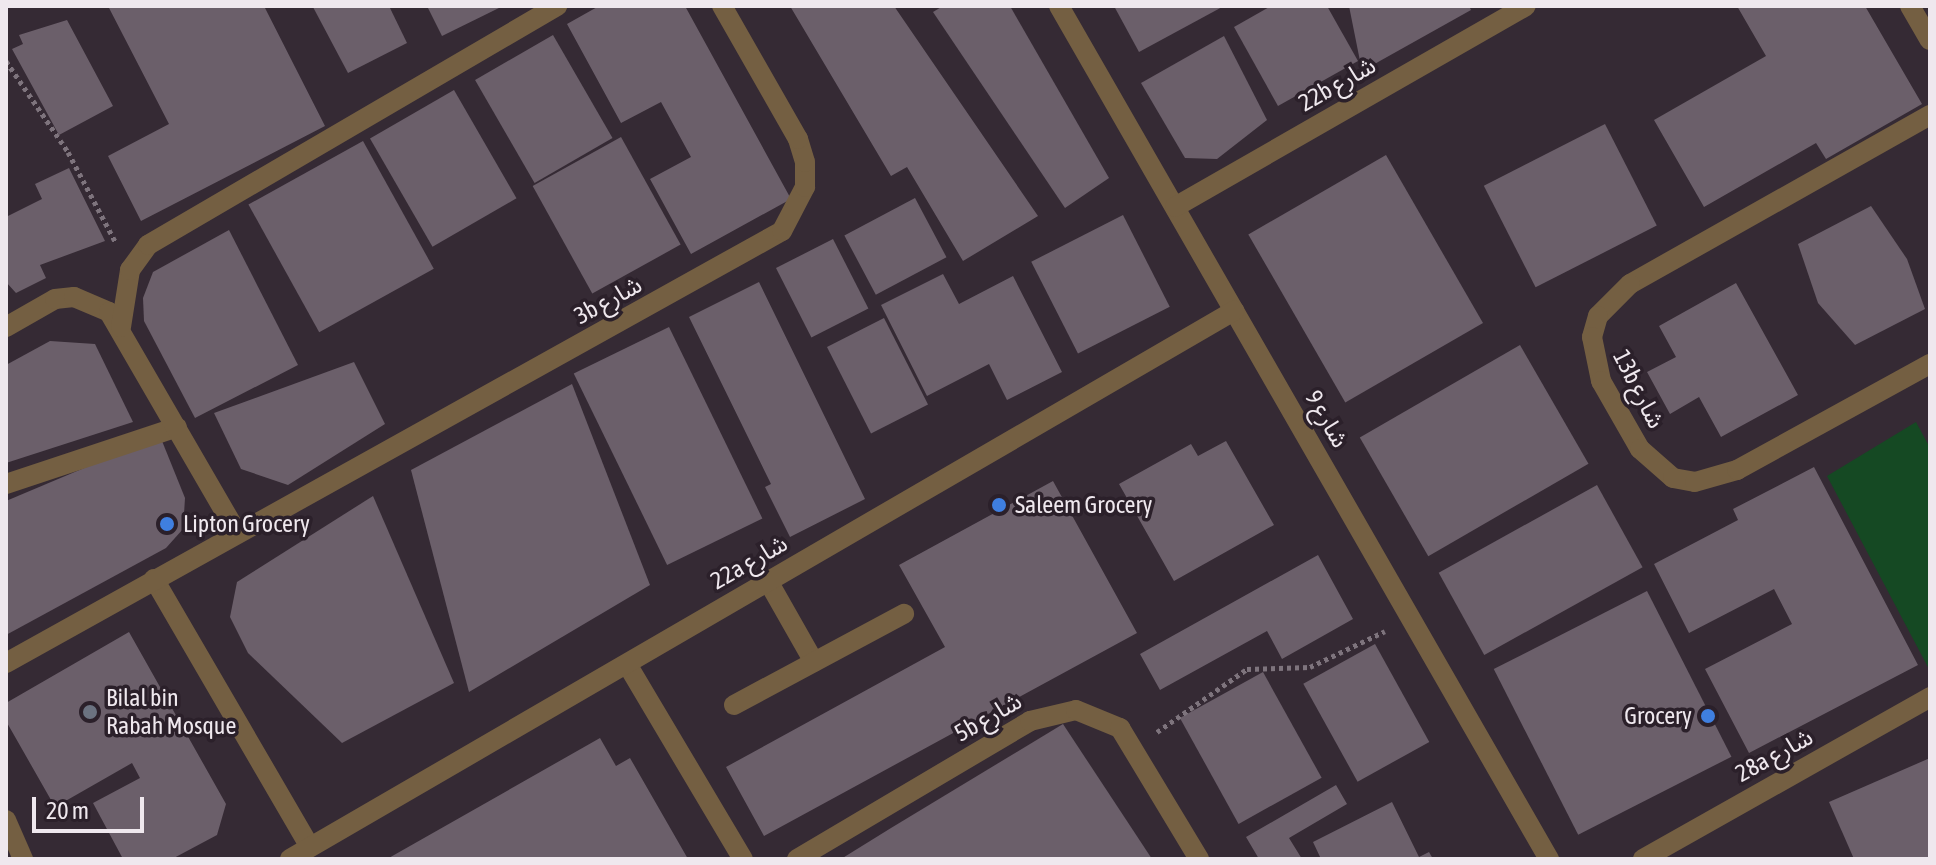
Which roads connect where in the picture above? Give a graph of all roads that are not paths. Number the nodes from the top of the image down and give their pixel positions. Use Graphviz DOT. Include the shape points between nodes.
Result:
graph roads {
  1 [pos="557,6"];
  2 [pos="722,6"];
  3 [pos="1059,6"];
  4 [pos="1526,6"];
  5 [pos="1910,6"];
  6 [pos="1930,40"];
  7 [pos="1930,115"];
  8 [pos="1175,207"];
  9 [pos="1234,311"];
  10 [pos="6,327"];
  11 [pos="121,327"];
  12 [pos="1930,364"];
  13 [pos="177,427"];
  14 [pos="6,484"];
  15 [pos="237,533"];
  16 [pos="154,579"];
  17 [pos="768,581"];
  18 [pos="904,614"];
  19 [pos="814,662"];
  20 [pos="6,663"];
  21 [pos="627,664"];
  22 [pos="1930,697"];
  23 [pos="734,705"];
  24 [pos="6,820"];
  25 [pos="310,847"];
  26 [pos="23,859"];
  27 [pos="290,859"];
  28 [pos="743,859"];
  29 [pos="797,859"];
  30 [pos="1199,859"];
  31 [pos="1549,859"];
  32 [pos="1643,859"];
  1 -- 11 [label="street" via="148,245 130,270"];
  2 -- 15 [label="street, 3b شارع" via="798,139 805,162 805,187 782,231"];
  3 -- 8 [label="street, شارع 9"];
  4 -- 8 [label="street, 22b شارع"];
  5 -- 6 [label="street"];
  7 -- 12 [label="street, 13b شارع" via="1630,284 1612,297 1592,337 1601,381 1640,449 1673,478 1695,482 1737,470"];
  8 -- 9 [label="street, شارع 9"];
  9 -- 17 [label="street, 22a شارع"];
  9 -- 31 [label="street, شارع 9"];
  10 -- 11 [label="street" via="55,299 74,297 101,306"];
  11 -- 13 [label="street"];
  13 -- 14 [label="street"];
  13 -- 15 [label="street"];
  15 -- 16 [label="street, 3b شارع"];
  16 -- 20 [label="street, 3b شارع"];
  16 -- 25 [label="street"];
  17 -- 19 [label="street"];
  17 -- 21 [label="street, 22a شارع"];
  18 -- 19 [label="street"];
  19 -- 23 [label="street"];
  21 -- 25 [label="street, 22a شارع"];
  21 -- 28 [label="street"];
  22 -- 32 [label="street, 28a شارع"];
  24 -- 26 [label="street"];
  25 -- 27 [label="street, 22a شارع"];
  29 -- 30 [label="street, 5b شارع" via="1052,712 1100,715 1135,748"];
}
